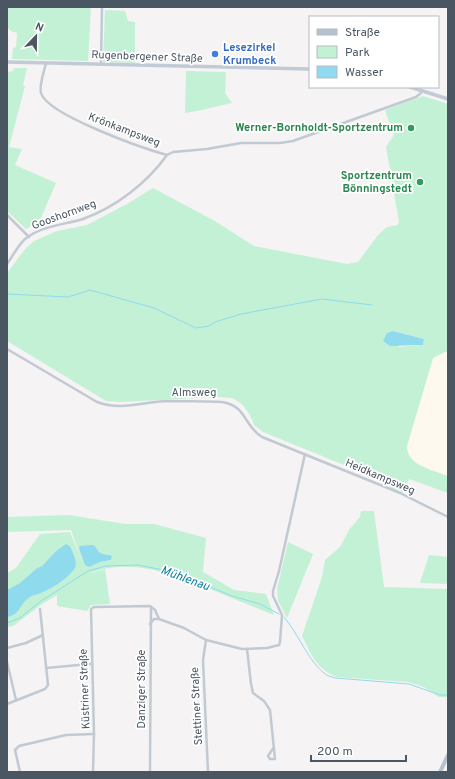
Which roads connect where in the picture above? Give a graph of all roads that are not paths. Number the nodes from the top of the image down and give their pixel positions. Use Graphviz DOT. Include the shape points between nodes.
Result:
graph roads {
  1 [pos="102,7"];
  2 [pos="7,62"];
  3 [pos="46,63"];
  4 [pos="101,64"];
  5 [pos="309,69"];
  6 [pos="413,88"];
  7 [pos="422,91"];
  8 [pos="448,99"];
  9 [pos="167,155"];
  10 [pos="7,215"];
  11 [pos="29,237"];
  12 [pos="7,264"];
  13 [pos="7,348"];
  14 [pos="305,454"];
  15 [pos="448,517"];
  16 [pos="152,607"];
  17 [pos="40,609"];
  18 [pos="159,619"];
  19 [pos="150,624"];
  20 [pos="42,636"];
  21 [pos="206,640"];
  22 [pos="7,648"];
  23 [pos="247,649"];
  24 [pos="7,662"];
  25 [pos="90,664"];
  26 [pos="46,668"];
  27 [pos="16,700"];
  28 [pos="7,704"];
  29 [pos="94,734"];
  30 [pos="274,747"];
  31 [pos="448,755"];
  32 [pos="20,772"];
  33 [pos="93,772"];
  34 [pos="150,772"];
  35 [pos="208,772"];
  36 [pos="440,772"];
  1 -- 4 [label="street"];
  2 -- 3 [label="main road, Rugenbergener Straße"];
  3 -- 4 [label="main road, Rugenbergener Straße"];
  3 -- 9 [label="street, Krönkampsweg" via="41,92 49,104 86,125"];
  4 -- 5 [label="main road, Rugenbergener Straße"];
  6 -- 7 [label="main road"];
  7 -- 8 [label="main road"];
  7 -- 9 [label="street, Krönkampsweg" via="416,97 293,141 241,143 173,152"];
  9 -- 11 [label="street, Gooshornweg" via="150,175 119,200 82,219 35,232"];
  10 -- 11 [label="street"];
  11 -- 12 [label="street, Gooshornweg" via="24,239"];
  13 -- 14 [label="street, Almsweg" via="107,406 165,401 230,403 242,412 250,427 262,437"];
  14 -- 15 [label="street, Heidkampsweg" via="401,494"];
  14 -- 23 [label="street" via="273,591 282,615 280,642 267,648"];
  16 -- 18 [label="street"];
  16 -- 19 [label="street, Danziger Straße"];
  16 -- 29 [label="street, Küstriner Straße" via="91,609"];
  17 -- 20 [label="street"];
  18 -- 19 [label="street"];
  18 -- 21 [label="street"];
  19 -- 34 [label="street, Danziger Straße"];
  20 -- 22 [label="street"];
  20 -- 26 [label="street"];
  21 -- 23 [label="street"];
  21 -- 35 [label="street, Stettiner Straße" via="203,660"];
  23 -- 30 [label="street" via="253,693 264,701 270,710"];
  24 -- 27 [label="street"];
  25 -- 26 [label="street"];
  26 -- 27 [label="street" via="48,685 45,689"];
  27 -- 28 [label="street"];
  29 -- 32 [label="street" via="66,735 19,746 15,750"];
  29 -- 33 [label="street, Küstriner Straße"];
  31 -- 36 [label="main road"];
}
